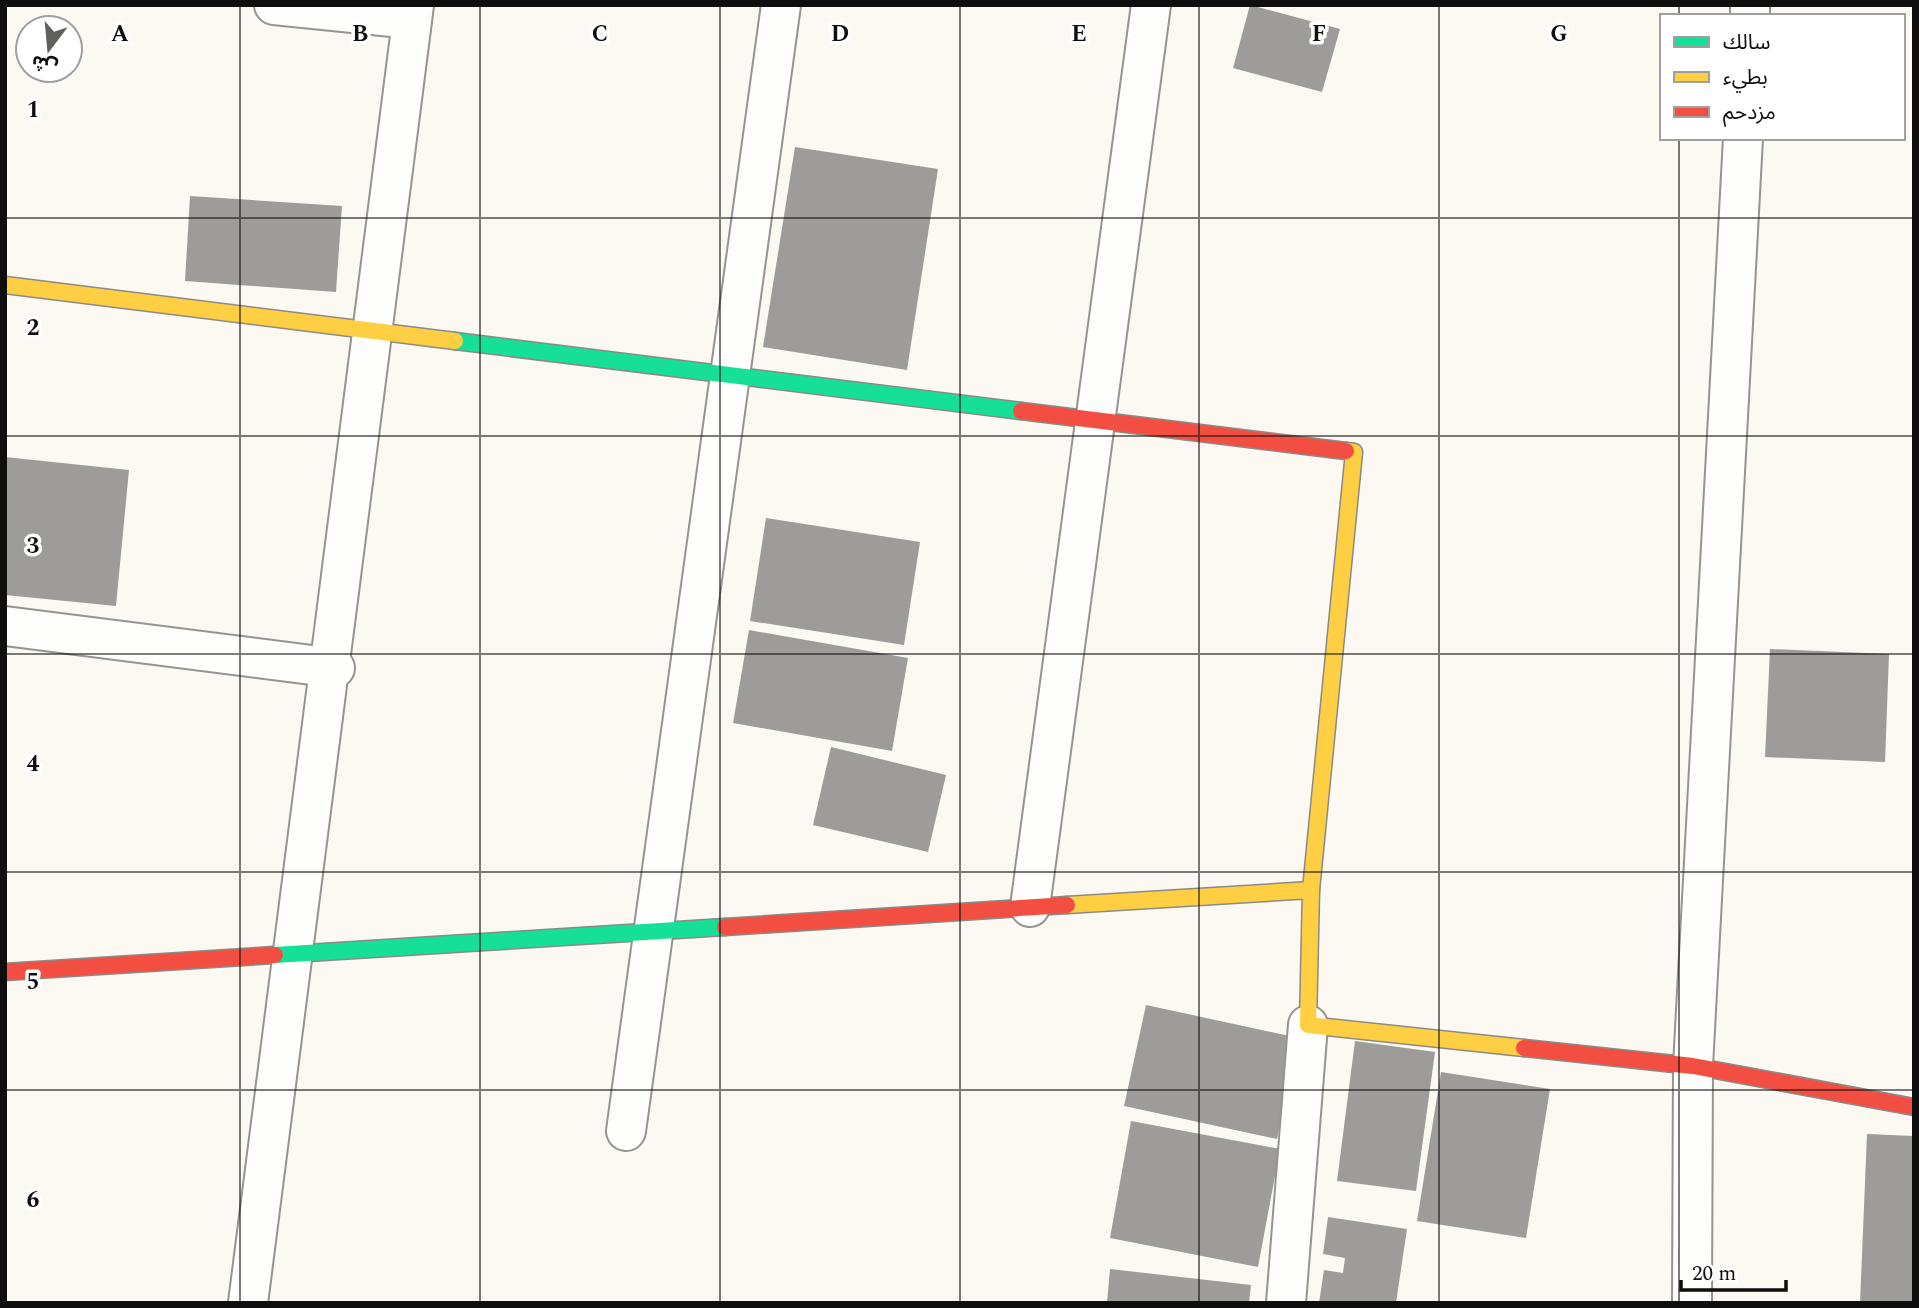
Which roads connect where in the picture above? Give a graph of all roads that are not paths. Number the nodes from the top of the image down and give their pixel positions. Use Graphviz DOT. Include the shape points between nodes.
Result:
graph roads {
  1 [pos="274,5"];
  2 [pos="780,5"];
  3 [pos="1151,5"];
  4 [pos="413,12"];
  5 [pos="1743,140"];
  6 [pos="5,285"];
  7 [pos="372,331"];
  8 [pos="730,375"];
  9 [pos="1095,421"];
  10 [pos="5,626"];
  11 [pos="332,668"];
  12 [pos="1311,890"];
  13 [pos="1030,907"];
  14 [pos="654,930"];
  15 [pos="293,953"];
  16 [pos="5,972"];
  17 [pos="1308,1025"];
  18 [pos="1693,1066"];
  19 [pos="1914,1107"];
  20 [pos="626,1132"];
  21 [pos="248,1303"];
  22 [pos="1286,1303"];
  23 [pos="1692,1303"];
  1 -- 4 [label="street"];
  2 -- 8 [label="street"];
  3 -- 9 [label="street"];
  4 -- 7 [label="street"];
  5 -- 18 [label="street"];
  6 -- 7 [label="street"];
  7 -- 8 [label="street"];
  7 -- 11 [label="street"];
  8 -- 9 [label="street"];
  8 -- 14 [label="street"];
  9 -- 12 [label="street" via="1354,452"];
  9 -- 13 [label="street"];
  10 -- 11 [label="street"];
  11 -- 15 [label="street"];
  12 -- 13 [label="street"];
  12 -- 17 [label="street"];
  13 -- 14 [label="street"];
  14 -- 15 [label="street"];
  14 -- 20 [label="street"];
  15 -- 16 [label="street"];
  15 -- 21 [label="street"];
  17 -- 18 [label="street"];
  17 -- 22 [label="street"];
  18 -- 19 [label="street"];
  18 -- 23 [label="street"];
}
